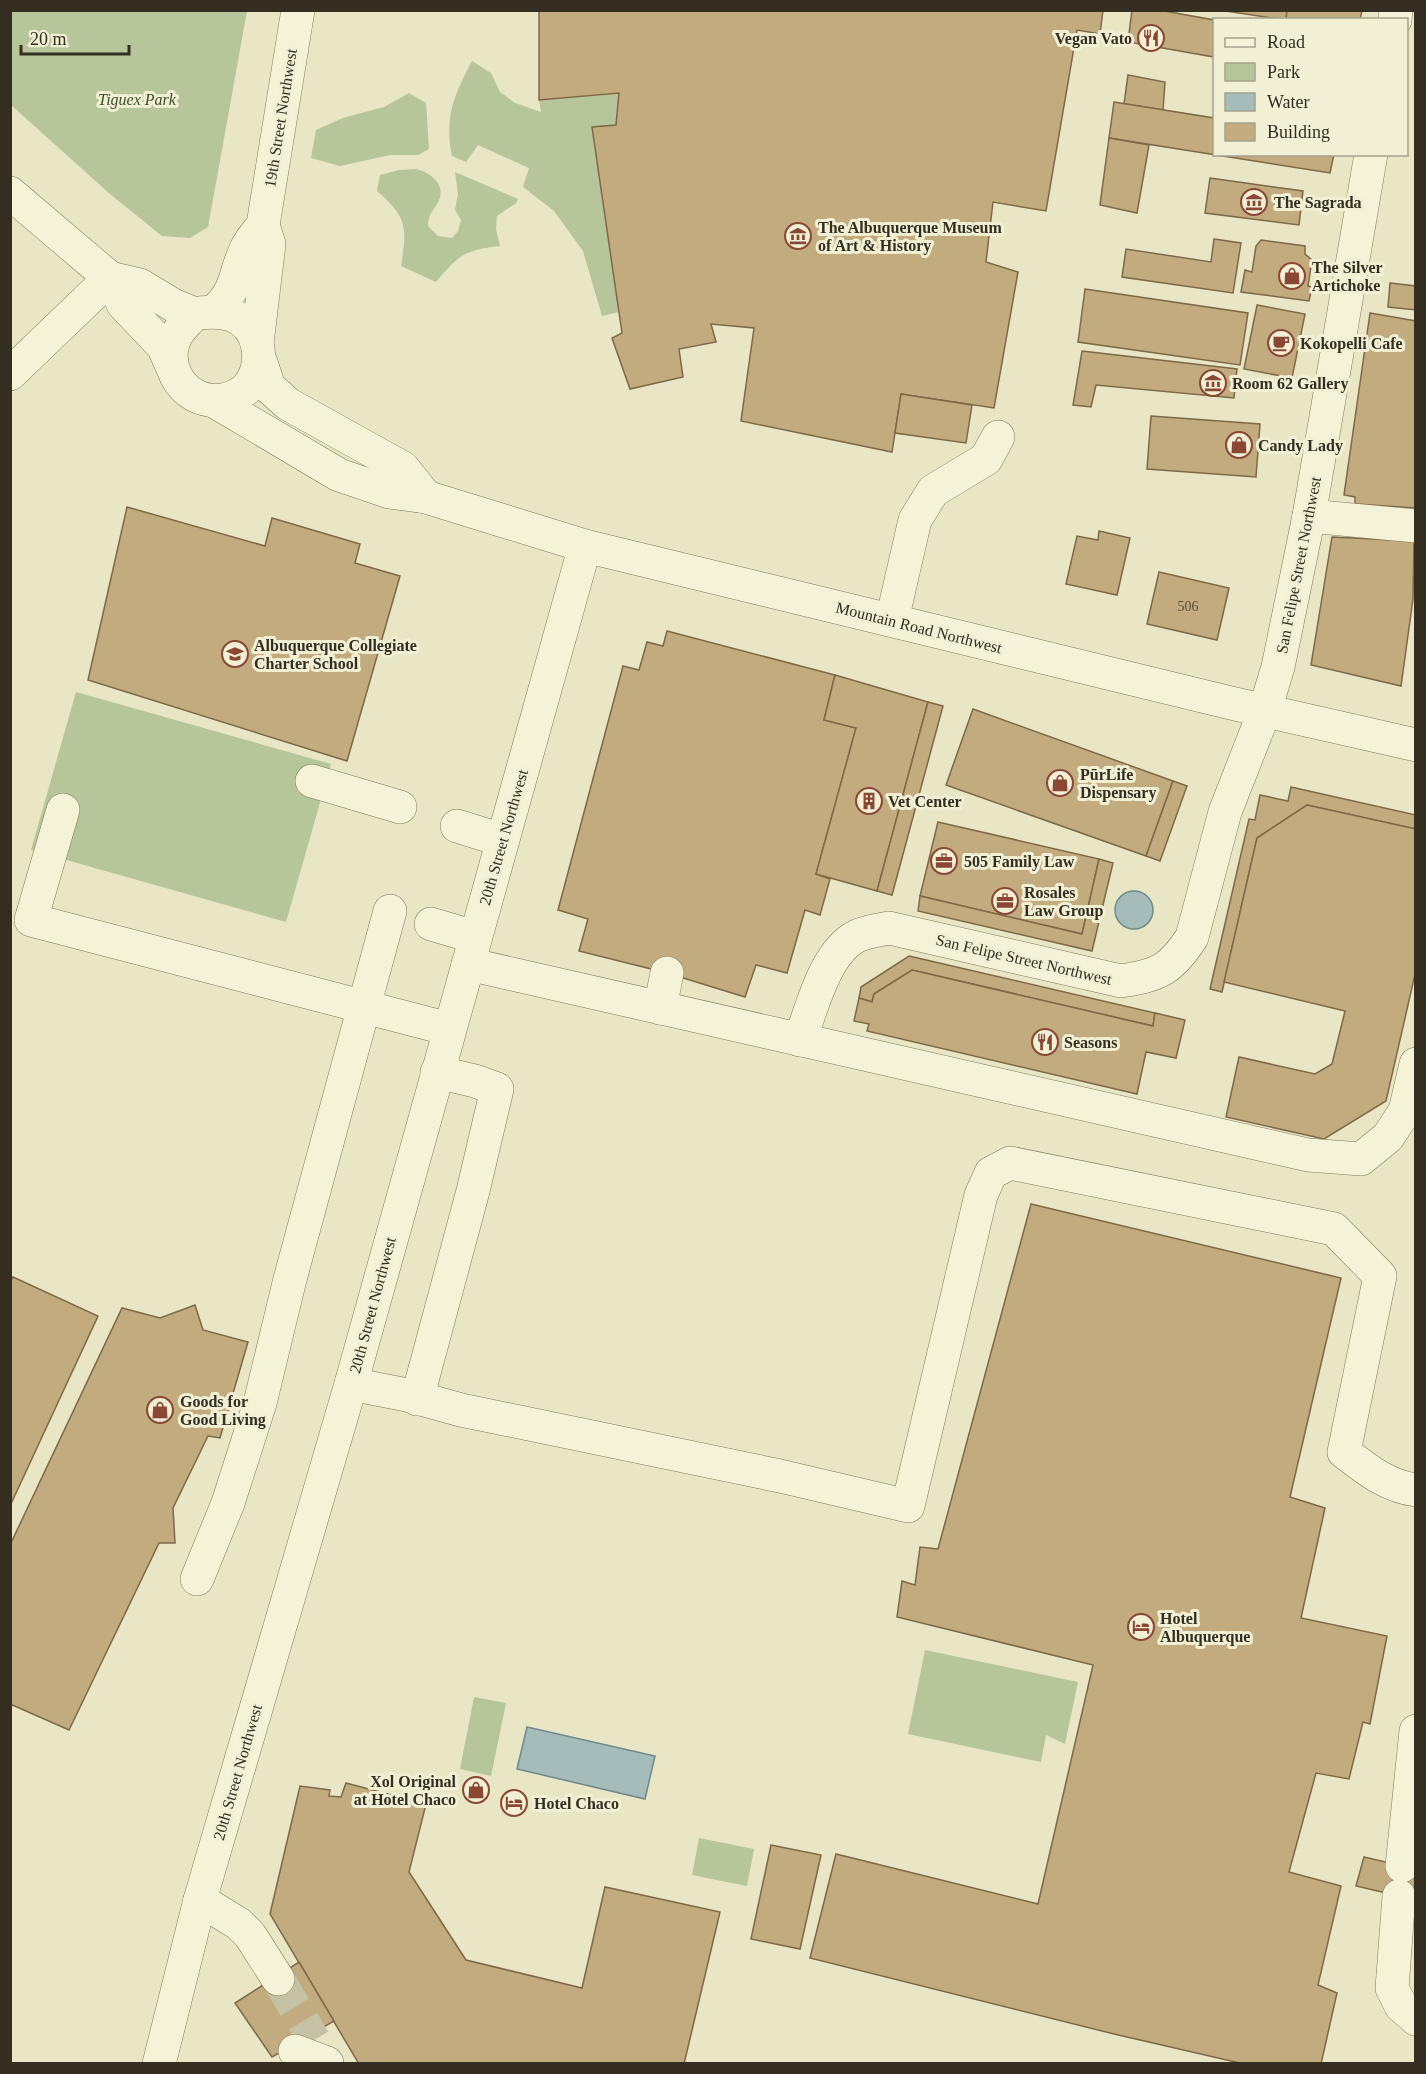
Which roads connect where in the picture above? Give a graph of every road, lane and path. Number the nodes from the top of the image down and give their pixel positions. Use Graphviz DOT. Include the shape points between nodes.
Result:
graph roads {
  1 [pos="298,10"];
  2 [pos="1371,156"];
  3 [pos="10,193"];
  4 [pos="263,225"];
  5 [pos="110,278"];
  6 [pos="204,313"];
  7 [pos="259,351"];
  8 [pos="171,364"];
  9 [pos="10,374"];
  10 [pos="214,401"];
  11 [pos="998,436"];
  12 [pos="426,497"];
  13 [pos="1309,516"];
  14 [pos="1416,526"];
  15 [pos="585,546"];
  16 [pos="892,620"];
  17 [pos="1265,710"];
  18 [pos="1416,745"];
  19 [pos="312,781"];
  20 [pos="400,807"];
  21 [pos="63,810"];
  22 [pos="457,826"];
  23 [pos="502,840"];
  24 [pos="390,911"];
  25 [pos="431,924"];
  26 [pos="471,950"];
  27 [pos="667,973"];
  28 [pos="362,1007"];
  29 [pos="660,1008"];
  30 [pos="449,1029"];
  31 [pos="800,1040"];
  32 [pos="1416,1064"];
  33 [pos="437,1072"];
  34 [pos="351,1384"];
  35 [pos="417,1399"];
  36 [pos="1416,1490"];
  37 [pos="197,1579"];
  38 [pos="1416,1731"];
  39 [pos="200,1900"];
  40 [pos="268,1976"];
  41 [pos="1416,2019"];
  42 [pos="159,2064"];
  1 -- 4 [label="street, 19th Street Northwest"];
  2 -- 13 [label="street, San Felipe Street Northwest"];
  3 -- 5 [label="street, Mountain Road Northwest"];
  4 -- 6 [label="street, 19th Street Northwest" via="247,247 235,285 224,302"];
  4 -- 7 [label="street, 19th Street Northwest" via="269,243"];
  5 -- 6 [label="street, Mountain Road Northwest" via="140,285 173,305"];
  5 -- 8 [label="street, Mountain Road Northwest" via="123,304 163,346"];
  5 -- 9 [label="street"];
  6 -- 7 [label="street, Mountain Road Northwest" via="232,315 248,326"];
  6 -- 8 [label="street" via="179,330 172,345"];
  7 -- 10 [label="street" via="255,378 244,391"];
  7 -- 12 [label="street, Mountain Road Northwest" via="269,387 288,404 403,468"];
  8 -- 10 [label="street, Mountain Road Northwest" via="186,390"];
  10 -- 12 [label="street, Mountain Road Northwest" via="339,475 389,492"];
  11 -- 16 [label="street" via="986,459 933,491 915,520"];
  12 -- 15 [label="street, Mountain Road Northwest"];
  13 -- 14 [label="street"];
  13 -- 17 [label="street, San Felipe Street Northwest" via="1278,667"];
  15 -- 16 [label="street, Mountain Road Northwest"];
  15 -- 23 [label="street, 20th Street Northwest"];
  16 -- 17 [label="street, Mountain Road Northwest"];
  17 -- 18 [label="street, Mountain Road Northwest"];
  17 -- 31 [label="street, San Felipe Street Northwest" via="1225,812 1192,937 1171,964 1151,976 1121,981 889,928 857,936 835,956"];
  19 -- 20 [label="street"];
  21 -- 28 [label="street" via="31,920"];
  22 -- 23 [label="street"];
  23 -- 26 [label="street, 20th Street Northwest"];
  24 -- 28 [label="street"];
  25 -- 26 [label="street"];
  26 -- 29 [label="street"];
  26 -- 30 [label="street, 20th Street Northwest"];
  27 -- 29 [label="street"];
  28 -- 30 [label="street"];
  28 -- 37 [label="street" via="260,1403 228,1503"];
  29 -- 31 [label="street"];
  30 -- 33 [label="street, 20th Street Northwest"];
  31 -- 32 [label="street" via="1308,1155 1361,1159 1388,1137 1405,1111"];
  33 -- 34 [label="street, 20th Street Northwest"];
  33 -- 35 [label="street" via="497,1089"];
  34 -- 35 [label="street"];
  34 -- 39 [label="street, 20th Street Northwest"];
  35 -- 36 [label="street" via="908,1506 981,1195 991,1173 1010,1163 1334,1229 1380,1275 1344,1452 1399,1488"];
  38 -- 41 [label="street" via="1392,1988 1401,2006"];
  39 -- 40 [label="street" via="250,1935"];
  39 -- 42 [label="street, 20th Street Northwest"];
}
